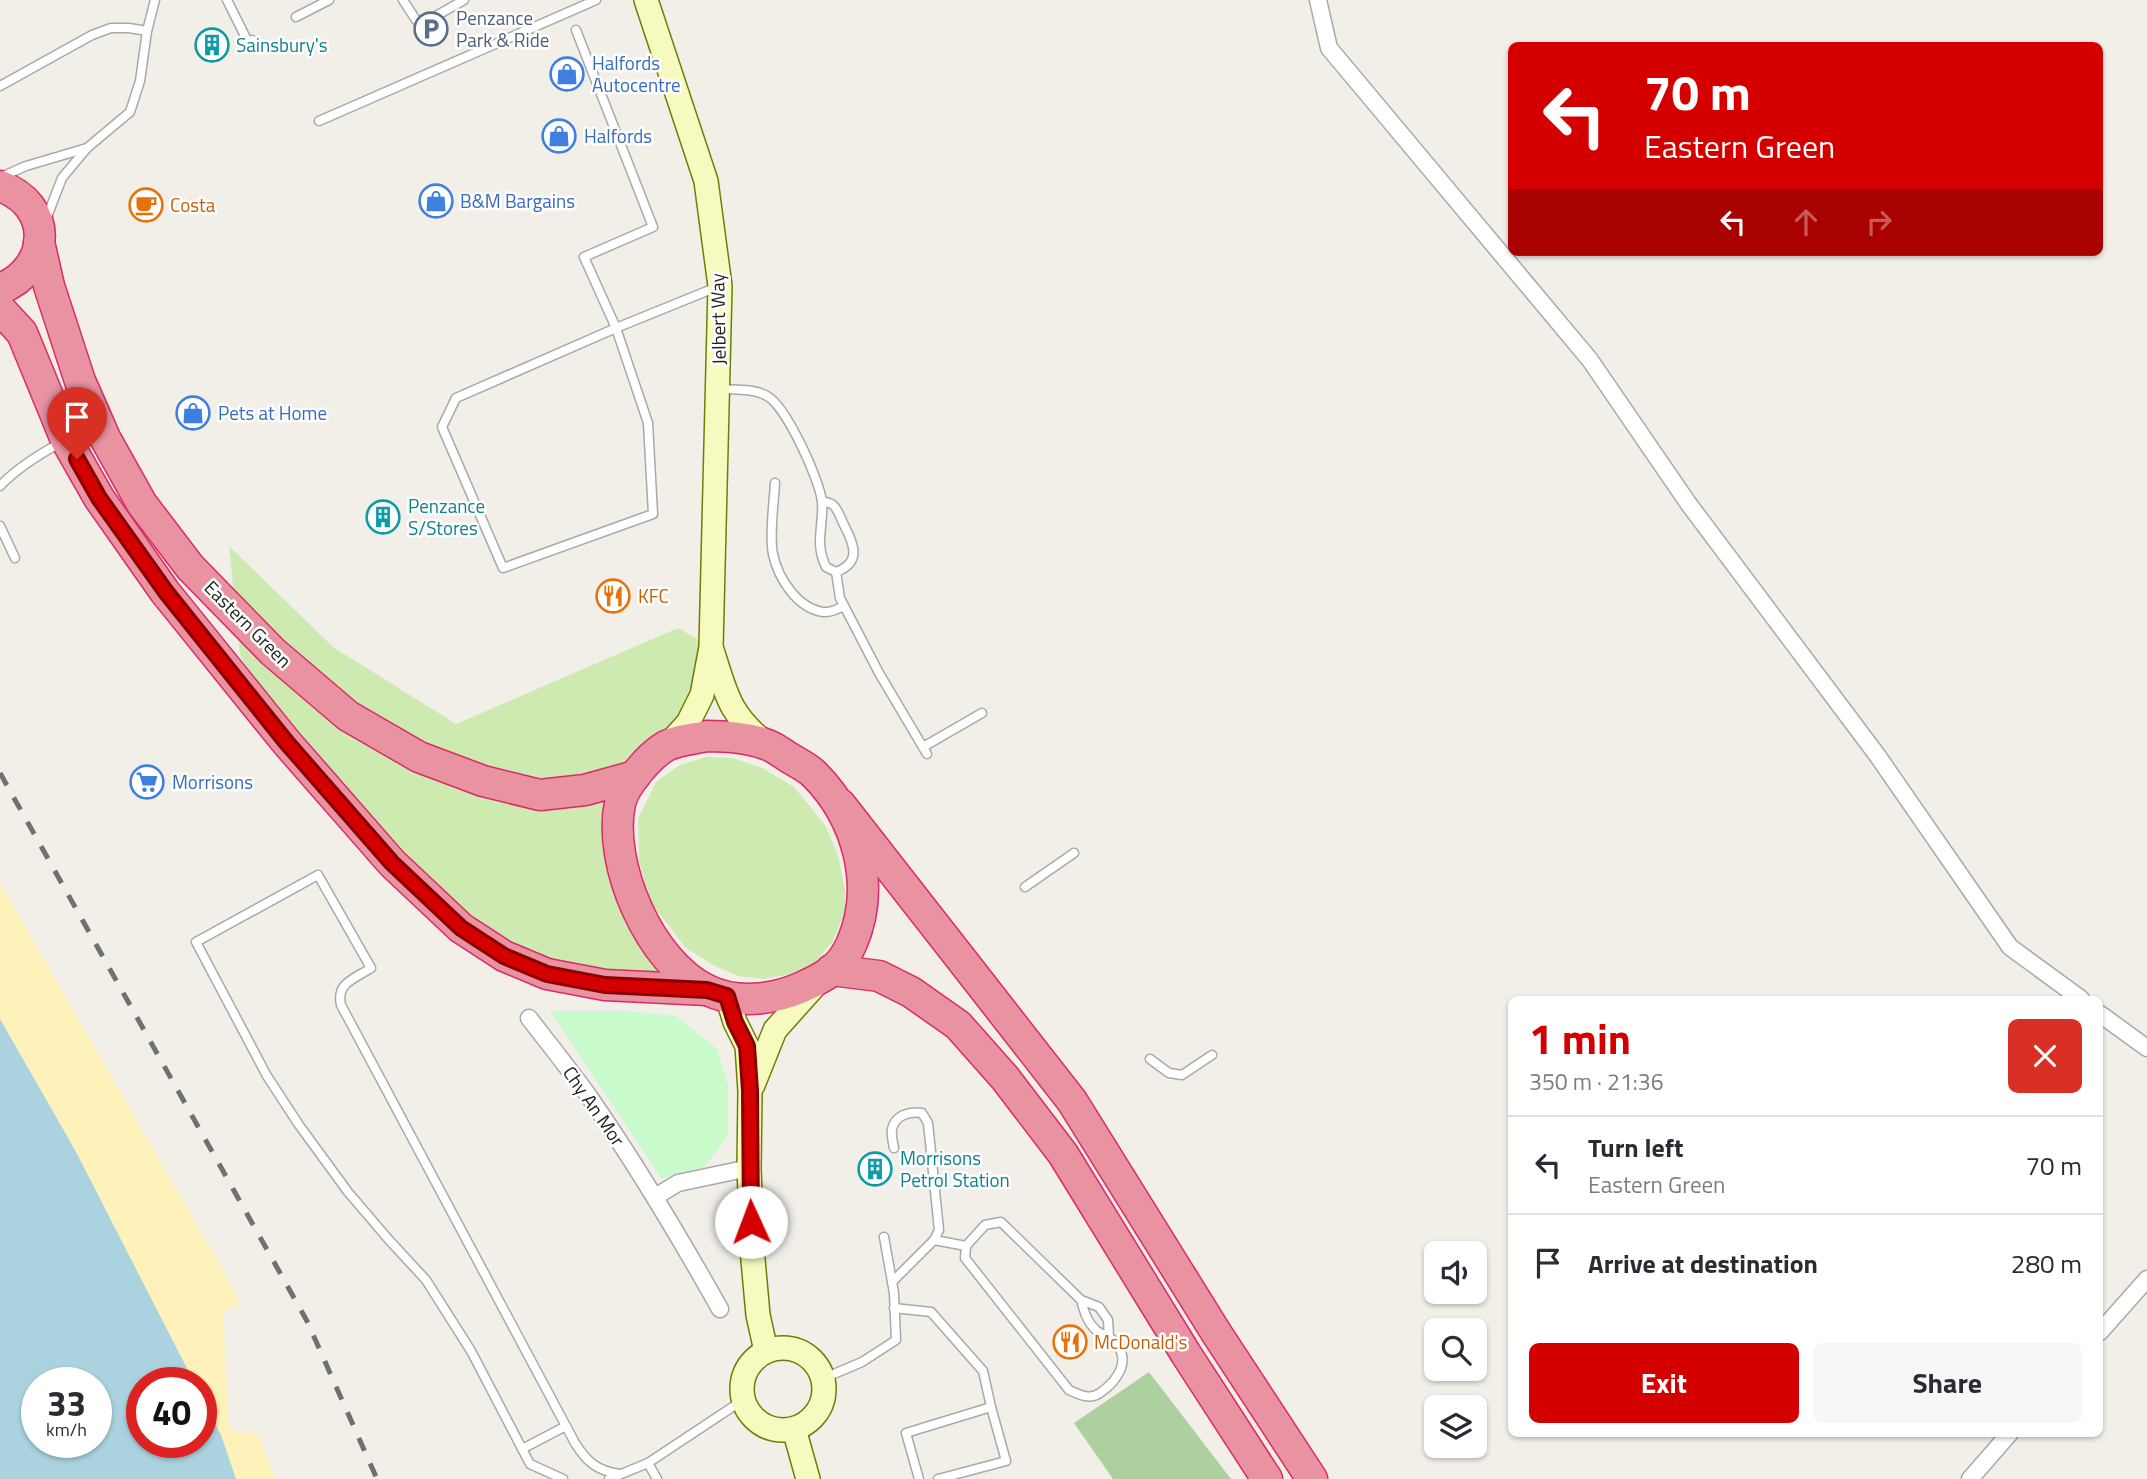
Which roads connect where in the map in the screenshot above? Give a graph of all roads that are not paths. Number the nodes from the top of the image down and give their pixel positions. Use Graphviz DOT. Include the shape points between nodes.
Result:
graph roads {
  1 [pos="155,0"];
  2 [pos="227,0"];
  3 [pos="328,0"];
  4 [pos="402,0"];
  5 [pos="464,0"];
  6 [pos="596,0"];
  7 [pos="646,0"];
  8 [pos="1318,0"];
  9 [pos="296,17"];
  10 [pos="576,30"];
  11 [pos="147,31"];
  12 [pos="252,40"];
  13 [pos="0,86"];
  14 [pos="319,121"];
  15 [pos="87,148"];
  16 [pos="0,178"];
  17 [pos="0,186"];
  18 [pos="40,238"];
  19 [pos="720,286"];
  20 [pos="0,289"];
  21 [pos="0,309"];
  22 [pos="616,328"];
  23 [pos="719,389"];
  24 [pos="66,440"];
  25 [pos="775,483"];
  26 [pos="0,486"];
  27 [pos="822,501"];
  28 [pos="0,527"];
  29 [pos="15,558"];
  30 [pos="836,572"];
  31 [pos="844,606"];
  32 [pos="711,647"];
  33 [pos="982,713"];
  34 [pos="767,744"];
  35 [pos="668,745"];
  36 [pos="635,776"];
  37 [pos="840,804"];
  38 [pos="1074,853"];
  39 [pos="1025,887"];
  40 [pos="826,975"];
  41 [pos="717,993"];
  42 [pos="2077,996"];
  43 [pos="2103,1016"];
  44 [pos="529,1018"];
  45 [pos="2147,1048"];
  46 [pos="1212,1055"];
  47 [pos="1150,1059"];
  48 [pos="750,1091"];
  49 [pos="894,1148"];
  50 [pos="749,1168"];
  51 [pos="655,1197"];
  52 [pos="884,1237"];
  53 [pos="934,1240"];
  54 [pos="966,1246"];
  55 [pos="2147,1279"];
  56 [pos="892,1282"];
  57 [pos="1081,1300"];
  58 [pos="894,1308"];
  59 [pos="720,1309"];
  60 [pos="2103,1329"];
  61 [pos="1109,1336"];
  62 [pos="766,1351"];
  63 [pos="822,1379"];
  64 [pos="743,1400"];
  65 [pos="991,1407"];
  66 [pos="566,1426"];
  67 [pos="794,1429"];
  68 [pos="2007,1437"];
  69 [pos="522,1449"];
  70 [pos="648,1462"];
  71 [pos="620,1474"];
  72 [pos="563,1479"];
  73 [pos="609,1479"];
  74 [pos="657,1479"];
  75 [pos="808,1479"];
  76 [pos="919,1479"];
  77 [pos="938,1479"];
  78 [pos="1267,1479"];
  79 [pos="1312,1479"];
  80 [pos="1970,1479"];
  1 -- 11 [label="lane"];
  2 -- 12 [label="lane" via="248,42"];
  3 -- 9 [label="lane"];
  4 -- 5 [label="lane" via="416,20 427,21"];
  6 -- 14 [label="lane"];
  7 -- 19 [label="street, Jelbert Way" via="706,181"];
  8 -- 42 [label="street" via="1329,48 1590,360 1688,503 1877,755 2010,947"];
  10 -- 22 [label="lane" via="653,227 584,257"];
  11 -- 13 [label="lane" via="111,28 92,35"];
  11 -- 15 [label="lane" via="130,112"];
  15 -- 16 [label="lane"];
  15 -- 18 [label="lane" via="62,178"];
  17 -- 18 [label="highway, Eastern Green" via="25,201 36,216"];
  18 -- 20 [label="highway" via="26,274"];
  18 -- 36 [label="highway, Eastern Green" via="49,286 80,381 142,504 190,567 273,652 348,716 419,757 483,781 540,795 585,790"];
  19 -- 22 [label="lane"];
  19 -- 23 [label="street, Jelbert Way"];
  21 -- 24 [label="highway, Eastern Green" via="22,333"];
  22 -- 22 [label="lane" via="648,422 653,514 503,568 442,427 456,398"];
  23 -- 27 [label="lane" via="750,391 774,402 797,436"];
  23 -- 32 [label="street, Jelbert Way"];
  24 -- 26 [label="lane"];
  24 -- 41 [label="highway, Eastern Green" via="113,519 235,679 392,863 461,928 504,956 547,974 605,985"];
  25 -- 31 [label="lane" via="772,551 786,583 807,606 823,612"];
  27 -- 30 [label="lane" via="820,550 826,567"];
  27 -- 30 [label="lane" via="836,509 854,545 851,561"];
  28 -- 29 [label="lane"];
  30 -- 31 [label="lane"];
  31 -- 33 [label="lane" via="925,750"];
  32 -- 34 [label="street, Jelbert Way" via="729,704"];
  32 -- 35 [label="street, Jelbert Way" via="702,695 688,723"];
  34 -- 35 [label="highway" via="707,736"];
  34 -- 37 [label="highway" via="813,772"];
  35 -- 36 [label="highway" via="650,757"];
  36 -- 41 [label="highway" via="621,800 617,832 624,876 643,923 672,961"];
  37 -- 40 [label="highway" via="862,859 863,898 856,933 844,960"];
  37 -- 79 [label="highway" via="1072,1101"];
  38 -- 39 [label="lane"];
  40 -- 41 [label="highway, Eastern Green" via="787,993 758,999"];
  40 -- 48 [label="street" via="775,1030"];
  40 -- 78 [label="highway" via="879,976 911,992 958,1025 1005,1078 1063,1154"];
  41 -- 48 [label="street" via="747,1046"];
  43 -- 45 [label="street"];
  44 -- 51 [label="street, Chy An Mor" via="587,1094"];
  46 -- 47 [label="lane" via="1182,1075 1169,1073"];
  48 -- 50 [label="street"];
  49 -- 53 [label="lane" via="892,1129 897,1120 909,1112 922,1113 928,1123 939,1230"];
  50 -- 51 [label="street" via="678,1183"];
  50 -- 62 [label="street" via="752,1249"];
  51 -- 59 [label="street, Chy An Mor"];
  52 -- 56 [label="lane"];
  53 -- 54 [label="lane"];
  53 -- 56 [label="lane"];
  54 -- 57 [label="lane" via="985,1225 1001,1222"];
  54 -- 61 [label="lane" via="965,1258 1069,1390 1096,1396 1119,1376 1121,1356"];
  55 -- 60 [label="street"];
  56 -- 58 [label="lane"];
  57 -- 61 [label="lane" via="1096,1329"];
  57 -- 61 [label="lane" via="1099,1307 1108,1320"];
  58 -- 63 [label="lane" via="895,1340 863,1362"];
  58 -- 65 [label="lane" via="931,1312 984,1371"];
  62 -- 63 [label="street" via="794,1349 817,1366"];
  62 -- 64 [label="street" via="751,1363 742,1381"];
  63 -- 67 [label="street" via="821,1404 815,1415"];
  64 -- 67 [label="street" via="757,1421 781,1430"];
  64 -- 70 [label="lane"];
  65 -- 76 [label="lane" via="906,1433"];
  65 -- 77 [label="lane" via="1006,1461"];
  66 -- 69 [label="lane"];
  66 -- 69 [label="lane" via="341,1005 341,988 371,968 318,875 195,942 267,1076 348,1192 426,1280 471,1351"];
  66 -- 71 [label="lane" via="595,1468"];
  67 -- 75 [label="street"];
  68 -- 80 [label="street"];
  69 -- 72 [label="lane" via="530,1464"];
  70 -- 71 [label="lane"];
  70 -- 74 [label="lane"];
  71 -- 73 [label="lane"];
}
